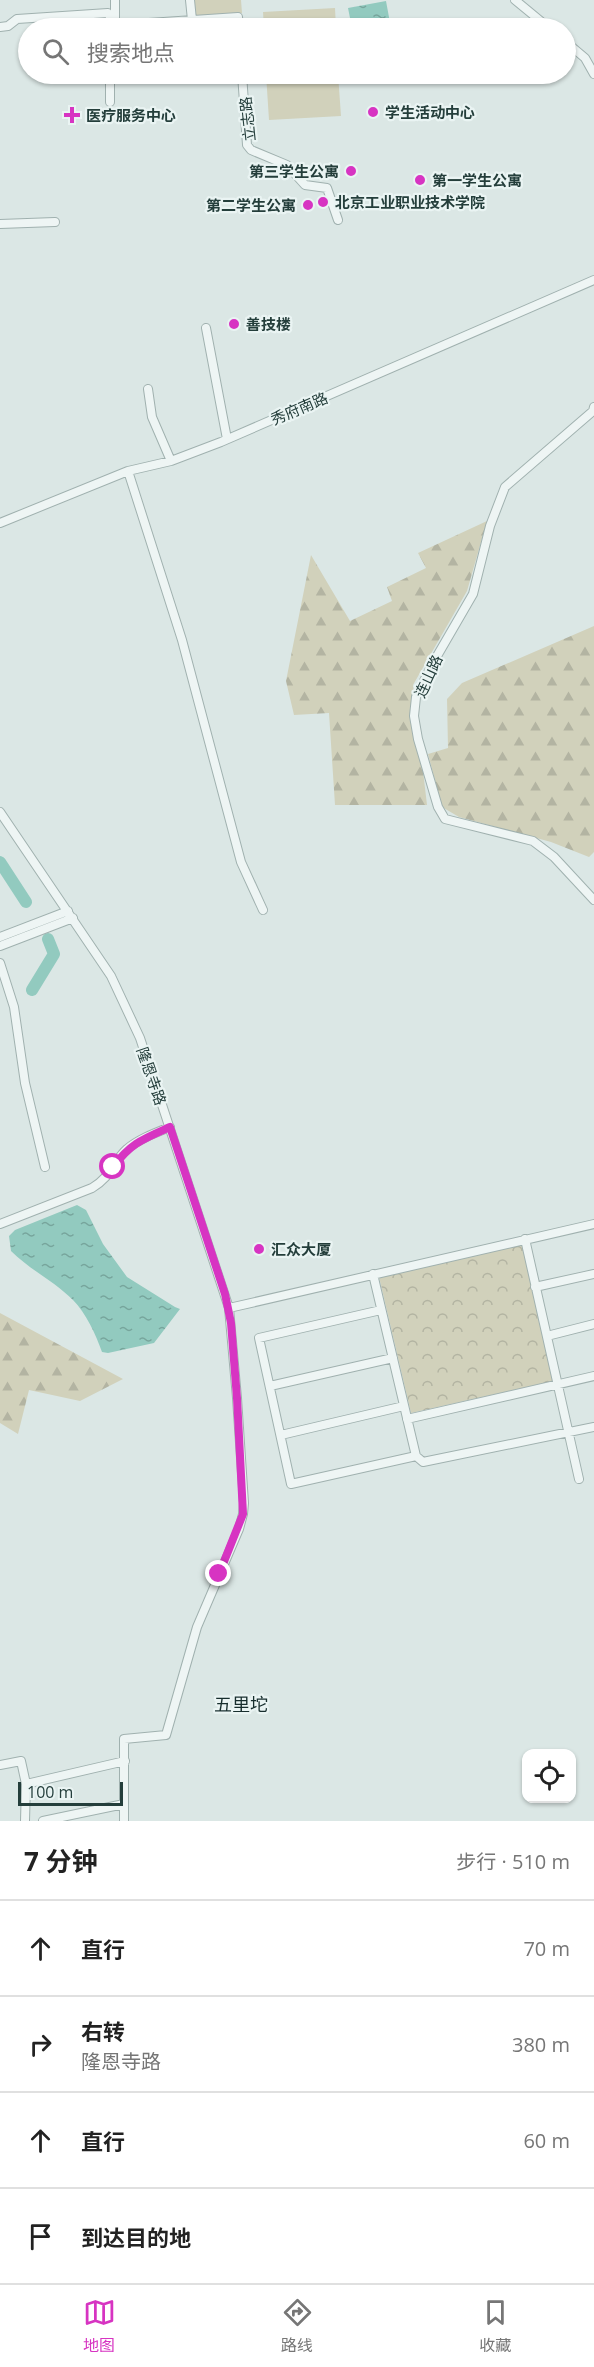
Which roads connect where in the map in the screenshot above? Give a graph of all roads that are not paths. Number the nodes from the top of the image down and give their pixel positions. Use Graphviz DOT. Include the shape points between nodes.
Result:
graph roads {
  1 [pos="115,0"];
  2 [pos="190,0"];
  3 [pos="515,0"];
  4 [pos="32,18"];
  5 [pos="110,18"];
  6 [pos="114,18"];
  7 [pos="192,18"];
  8 [pos="223,18"];
  9 [pos="238,18"];
  10 [pos="537,18"];
  11 [pos="18,19"];
  12 [pos="0,27"];
  13 [pos="576,50"];
  14 [pos="594,74"];
  15 [pos="110,84"];
  16 [pos="243,84"];
  17 [pos="110,102"];
  18 [pos="338,220"];
  19 [pos="55,222"];
  20 [pos="0,224"];
  21 [pos="594,280"];
  22 [pos="206,328"];
  23 [pos="148,389"];
  24 [pos="594,407"];
  25 [pos="227,439"];
  26 [pos="171,461"];
  27 [pos="128,471"];
  28 [pos="0,524"];
  29 [pos="0,812"];
  30 [pos="594,900"];
  31 [pos="263,910"];
  32 [pos="70,915"];
  33 [pos="0,937"];
  34 [pos="0,946"];
  35 [pos="0,963"];
  36 [pos="170,1127"];
  37 [pos="45,1167"];
  38 [pos="0,1224"];
  39 [pos="594,1224"];
  40 [pos="525,1239"];
  41 [pos="373,1274"];
  42 [pos="594,1274"];
  43 [pos="535,1287"];
  44 [pos="229,1308"];
  45 [pos="381,1310"];
  46 [pos="594,1324"];
  47 [pos="547,1336"];
  48 [pos="393,1358"];
  49 [pos="594,1376"];
  50 [pos="558,1385"];
  51 [pos="270,1386"];
  52 [pos="404,1406"];
  53 [pos="407,1419"];
  54 [pos="594,1427"];
  55 [pos="569,1433"];
  56 [pos="281,1435"];
  57 [pos="416,1456"];
  58 [pos="579,1479"];
  59 [pos="125,1761"];
  60 [pos="0,1765"];
  61 [pos="26,1784"];
  62 [pos="124,1804"];
  63 [pos="25,1821"];
  64 [pos="43,1821"];
  65 [pos="124,1821"];
  1 -- 6 [label="street"];
  2 -- 7 [label="street"];
  3 -- 10 [label="street"];
  4 -- 5 [label="street" via="108,13"];
  8 -- 9 [label="street"];
  11 -- 12 [label="street"];
  13 -- 14 [label="street"];
  15 -- 17 [label="street"];
  16 -- 18 [label="street, 立志路" via="251,150 287,165 305,185 327,188"];
  19 -- 20 [label="street"];
  21 -- 25 [label="street, 秀府南路"];
  22 -- 25 [label="street"];
  23 -- 26 [label="street" via="152,417"];
  24 -- 30 [label="street, 连山路" via="505,487 490,526 473,594 416,697 414,716 432,790 445,819 533,841 554,857"];
  25 -- 26 [label="street, 秀府南路"];
  26 -- 27 [label="street, 秀府南路"];
  27 -- 28 [label="street, 秀府南路"];
  27 -- 31 [label="street" via="182,640 241,862"];
  29 -- 32 [label="street, 隆恩寺路"];
  32 -- 33 [label="street"];
  32 -- 34 [label="street"];
  32 -- 36 [label="street, 隆恩寺路" via="119,991 140,1038"];
  35 -- 37 [label="street" via="14,1007 25,1083"];
  36 -- 38 [label="street" via="126,1150 105,1180 92,1188"];
  36 -- 44 [label="street, 隆恩寺路"];
  39 -- 40 [label="street"];
  40 -- 41 [label="street"];
  40 -- 43 [label="street"];
  41 -- 44 [label="street"];
  41 -- 45 [label="street"];
  42 -- 43 [label="street"];
  43 -- 47 [label="street"];
  44 -- 59 [label="street, 隆恩寺路" via="243,1514 197,1627 166,1735 124,1739"];
  45 -- 48 [label="street"];
  45 -- 51 [label="street" via="259,1338"];
  46 -- 47 [label="street"];
  47 -- 50 [label="street"];
  48 -- 51 [label="street"];
  48 -- 52 [label="street"];
  49 -- 50 [label="street"];
  50 -- 53 [label="street"];
  50 -- 55 [label="street"];
  51 -- 56 [label="street"];
  52 -- 53 [label="street"];
  52 -- 56 [label="street"];
  53 -- 57 [label="street"];
  54 -- 55 [label="street"];
  55 -- 57 [label="street" via="438,1461 423,1462"];
  55 -- 58 [label="street"];
  56 -- 57 [label="street" via="291,1484"];
  59 -- 61 [label="street"];
  59 -- 62 [label="street"];
  60 -- 61 [label="street" via="21,1761"];
  61 -- 63 [label="street"];
  62 -- 64 [label="street"];
  62 -- 65 [label="street"];
}
